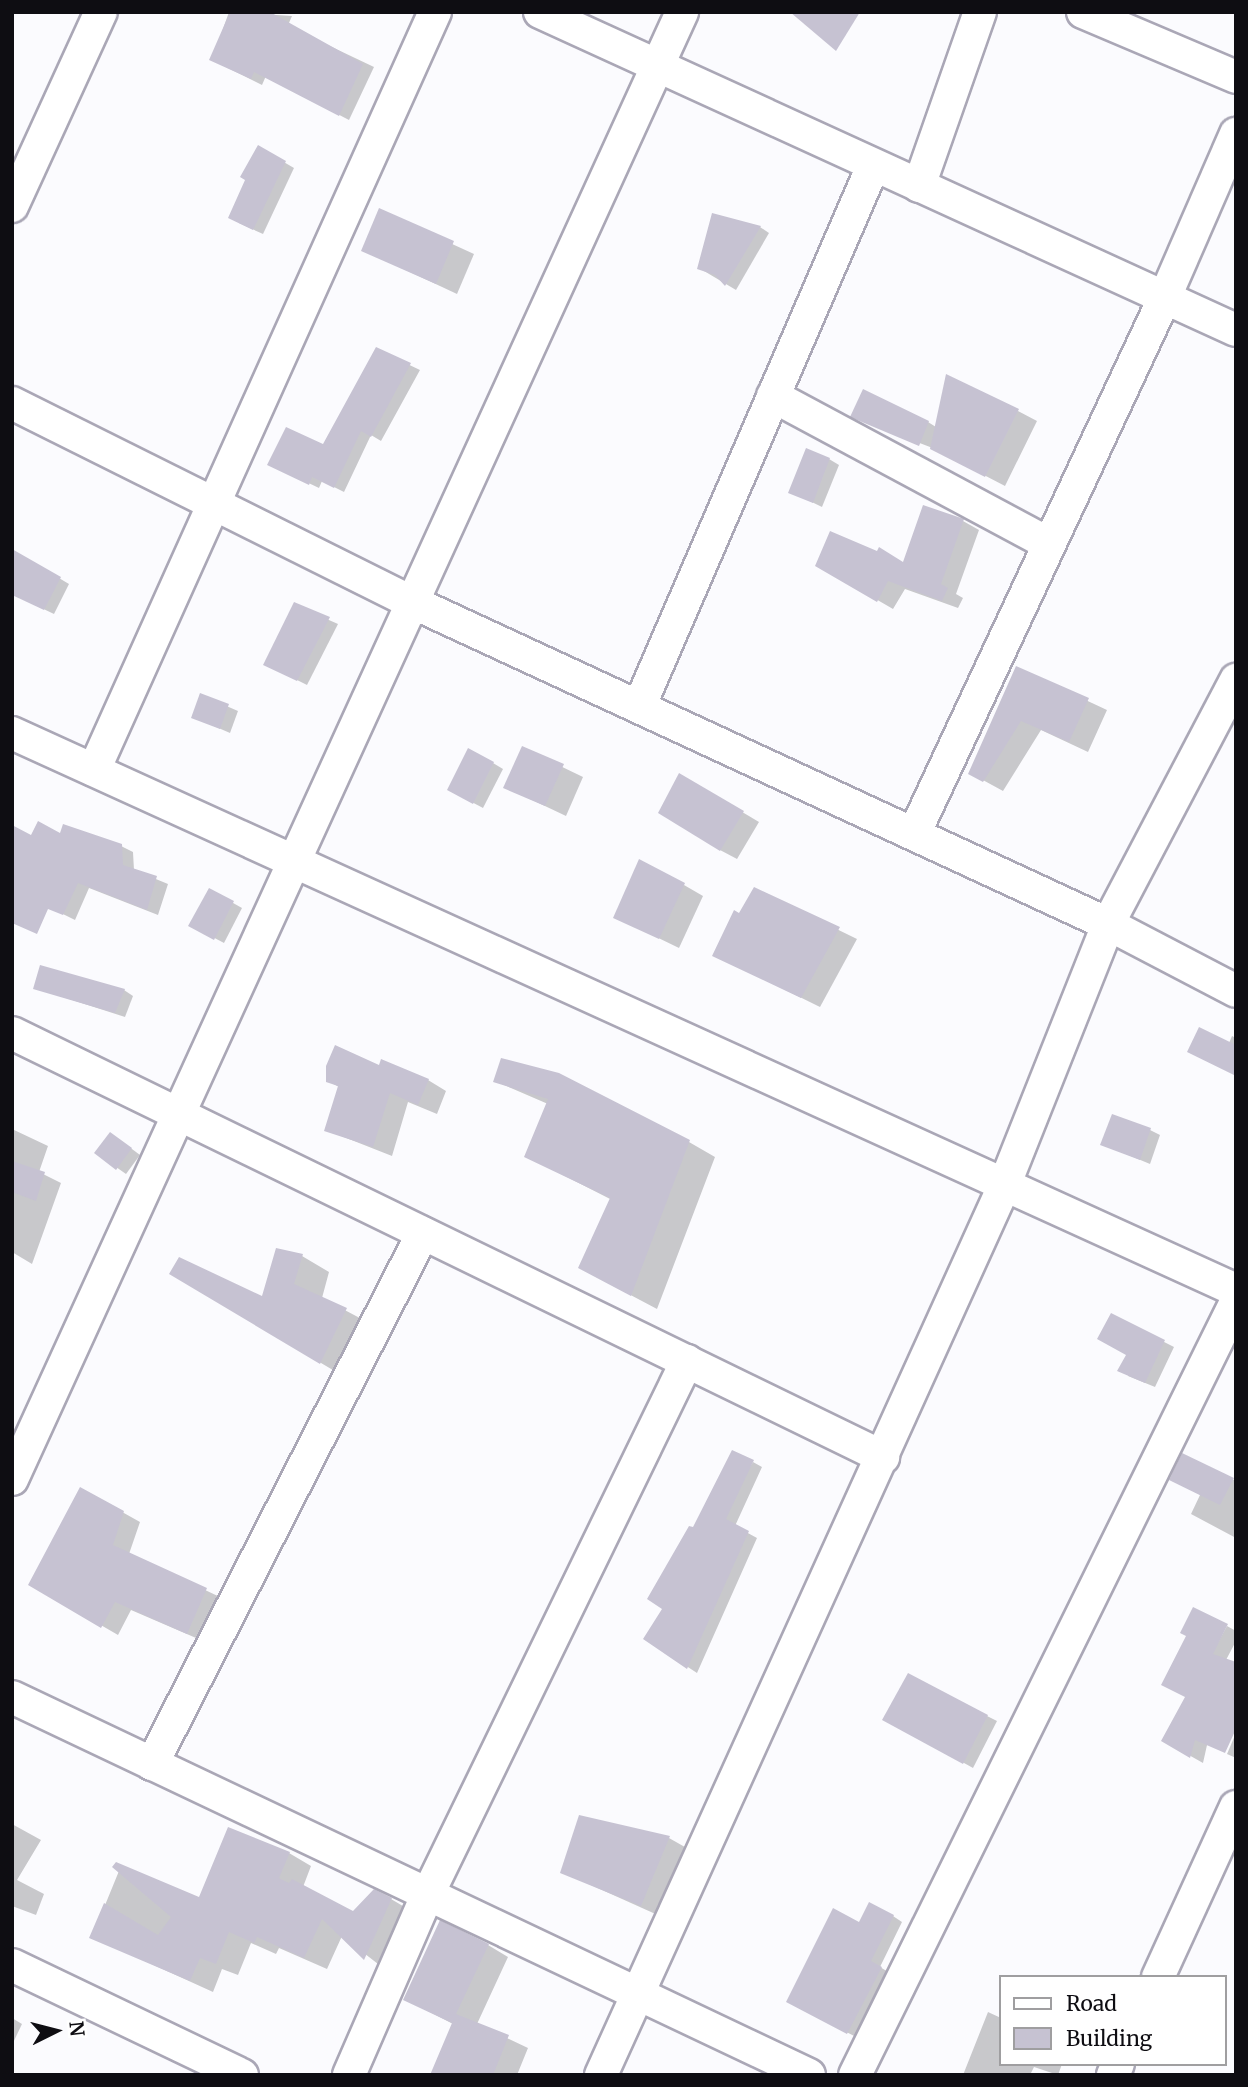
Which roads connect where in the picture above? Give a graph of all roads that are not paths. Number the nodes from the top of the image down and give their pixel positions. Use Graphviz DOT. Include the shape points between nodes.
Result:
graph roads {
  1 [pos="101,12"];
  2 [pos="435,12"];
  3 [pos="540,12"];
  4 [pos="682,12"];
  5 [pos="980,12"];
  6 [pos="1083,12"];
  7 [pos="657,67"];
  8 [pos="1236,77"];
  9 [pos="1236,134"];
  10 [pos="873,166"];
  11 [pos="919,187"];
  12 [pos="12,206"];
  13 [pos="1165,297"];
  14 [pos="1236,330"];
  15 [pos="774,396"];
  16 [pos="12,403"];
  17 [pos="214,505"];
  18 [pos="1049,544"];
  19 [pos="412,602"];
  20 [pos="1236,680"];
  21 [pos="639,707"];
  22 [pos="12,733"];
  23 [pos="94,770"];
  24 [pos="914,834"];
  25 [pos="293,861"];
  26 [pos="1108,924"];
  27 [pos="1236,991"];
  28 [pos="12,1032"];
  29 [pos="179,1113"];
  30 [pos="1004,1186"];
  31 [pos="423,1233"];
  32 [pos="1236,1290"];
  33 [pos="1236,1302"];
  34 [pos="687,1362"];
  35 [pos="883,1457"];
  36 [pos="12,1479"];
  37 [pos="12,1697"];
  38 [pos="152,1764"];
  39 [pos="1236,1807"];
  40 [pos="427,1896"];
  41 [pos="12,1965"];
  42 [pos="1159,1975"];
  43 [pos="637,1997"];
  44 [pos="242,2075"];
  45 [pos="349,2075"];
  46 [pos="601,2075"];
  47 [pos="809,2075"];
  48 [pos="855,2075"];
  1 -- 12 [label="street"];
  2 -- 17 [label="street"];
  3 -- 7 [label="street"];
  4 -- 7 [label="street"];
  5 -- 11 [label="street"];
  6 -- 8 [label="street"];
  7 -- 10 [label="street"];
  7 -- 19 [label="street"];
  9 -- 13 [label="street"];
  10 -- 11 [label="street"];
  10 -- 15 [label="street"];
  11 -- 13 [label="street"];
  13 -- 14 [label="street"];
  13 -- 18 [label="street"];
  15 -- 18 [label="street"];
  15 -- 21 [label="street"];
  16 -- 17 [label="street"];
  17 -- 19 [label="street"];
  17 -- 23 [label="street"];
  18 -- 24 [label="street"];
  19 -- 21 [label="street"];
  19 -- 25 [label="street"];
  20 -- 26 [label="street"];
  21 -- 24 [label="street"];
  22 -- 23 [label="street"];
  23 -- 25 [label="street"];
  24 -- 26 [label="street"];
  25 -- 29 [label="street"];
  25 -- 30 [label="street"];
  26 -- 27 [label="street"];
  26 -- 30 [label="street"];
  28 -- 29 [label="street"];
  29 -- 31 [label="street"];
  29 -- 36 [label="street"];
  30 -- 32 [label="street"];
  30 -- 35 [label="street"];
  31 -- 34 [label="street"];
  31 -- 38 [label="street"];
  33 -- 48 [label="street"];
  34 -- 35 [label="street"];
  34 -- 40 [label="street"];
  35 -- 43 [label="street"];
  37 -- 38 [label="street"];
  38 -- 40 [label="street"];
  39 -- 42 [label="street"];
  40 -- 43 [label="street"];
  40 -- 45 [label="street"];
  41 -- 44 [label="street"];
  43 -- 46 [label="street"];
  43 -- 47 [label="street"];
}
